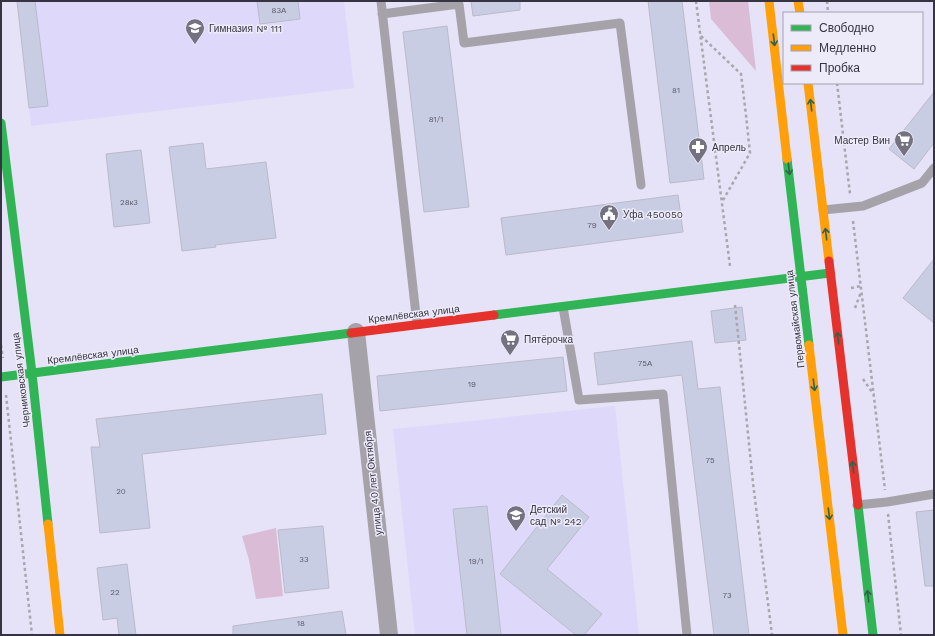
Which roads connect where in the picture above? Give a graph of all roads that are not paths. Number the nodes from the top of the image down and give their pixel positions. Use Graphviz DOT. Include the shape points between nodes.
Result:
graph roads {
  1 [pos="381,1"];
  2 [pos="769,1"];
  3 [pos="798,1"];
  4 [pos="800,12"];
  5 [pos="382,14"];
  6 [pos="808,84"];
  7 [pos="1,123"];
  8 [pos="934,168"];
  9 [pos="641,185"];
  10 [pos="823,210"];
  11 [pos="830,273"];
  12 [pos="801,276"];
  13 [pos="563,307"];
  14 [pos="417,324"];
  15 [pos="356,332"];
  16 [pos="32,373"];
  17 [pos="3,377"];
  18 [pos="934,494"];
  19 [pos="857,505"];
  20 [pos="60,635"];
  21 [pos="390,635"];
  22 [pos="687,635"];
  23 [pos="843,635"];
  24 [pos="873,635"];
  1 -- 5 [label="lane"];
  2 -- 12 [label="street, Первомайская улица, one-way"];
  3 -- 4 [label="street"];
  5 -- 9 [label="lane" via="459,4 464,43 620,23"];
  5 -- 14 [label="lane"];
  10 -- 6 [label="street, one-way"];
  7 -- 16 [label="street, Черниковская улица"];
  8 -- 10 [label="lane" via="922,183 863,206"];
  11 -- 10 [label="street, one-way"];
  11 -- 12 [label="street, Кремлёвская улица"];
  19 -- 11 [label="street, one-way"];
  12 -- 13 [label="street, Кремлёвская улица"];
  12 -- 23 [label="street, Первомайская улица, one-way"];
  13 -- 14 [label="street, Кремлёвская улица"];
  13 -- 22 [label="lane" via="579,400 663,394"];
  14 -- 15 [label="street, Кремлёвская улица"];
  15 -- 16 [label="street, Кремлёвская улица"];
  15 -- 21 [label="street, улица 40 лет Октября"];
  16 -- 17 [label="street, Кремлёвская улица"];
  16 -- 20 [label="street, Черниковская улица"];
  18 -- 19 [label="lane"];
  24 -- 19 [label="street, one-way"];
}
